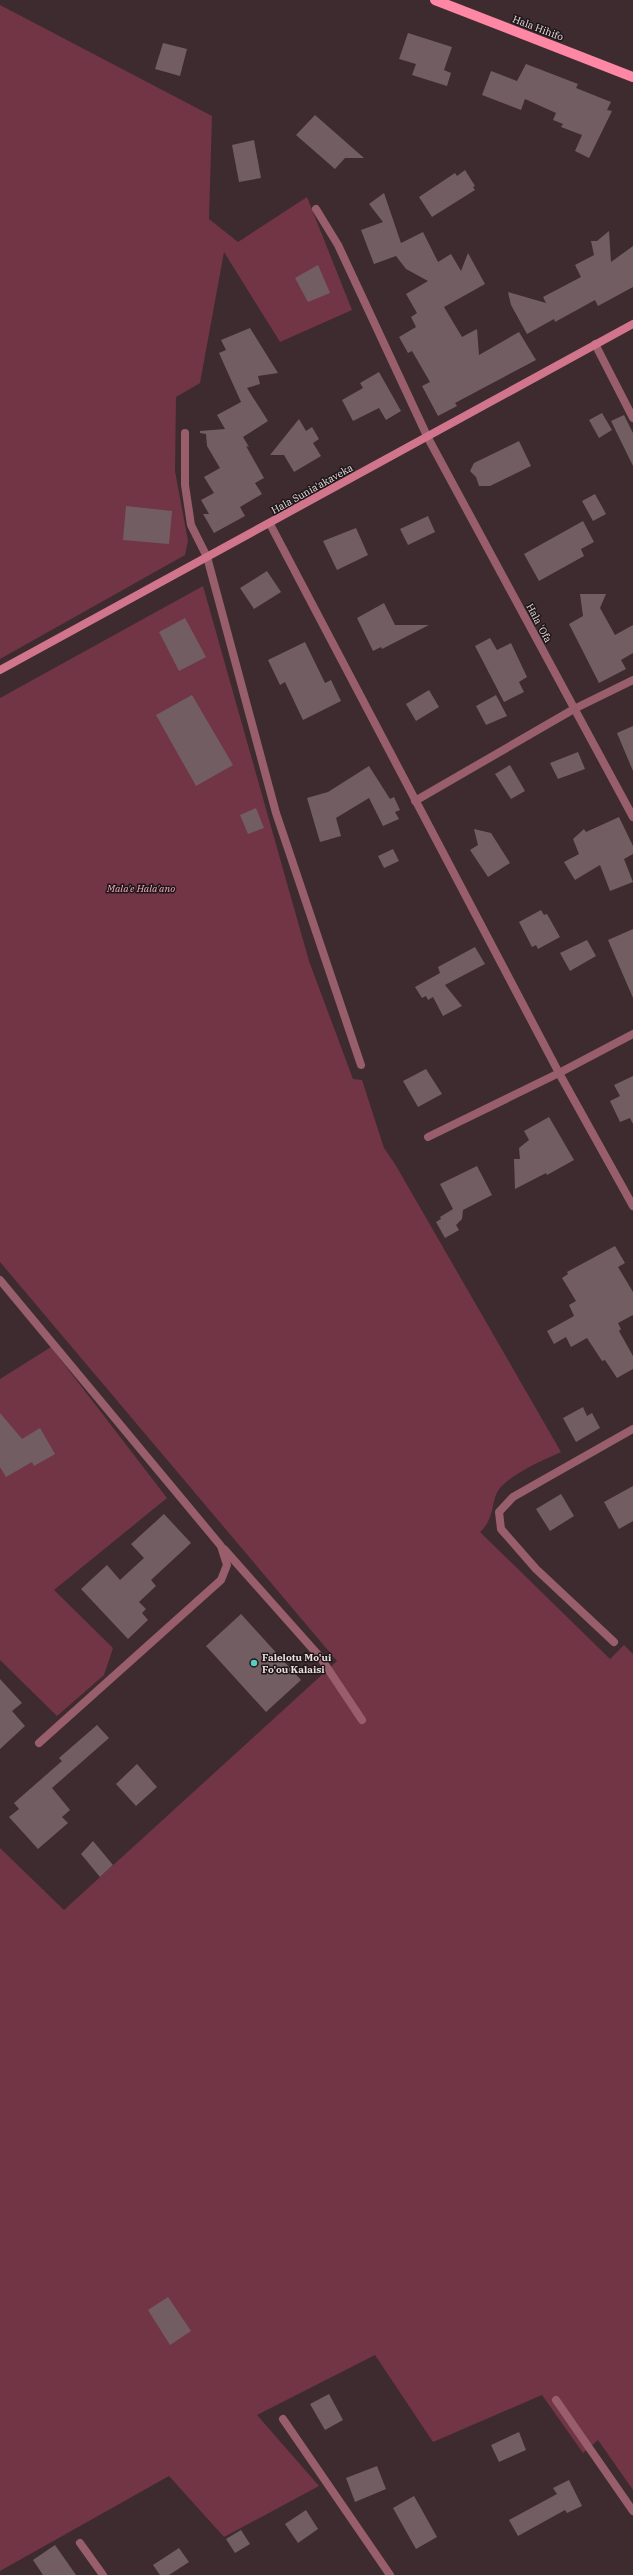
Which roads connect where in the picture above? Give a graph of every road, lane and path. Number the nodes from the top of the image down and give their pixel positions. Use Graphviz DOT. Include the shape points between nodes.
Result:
graph roads {
  1 [pos="435,0"];
  2 [pos="633,77"];
  3 [pos="316,209"];
  4 [pos="633,324"];
  5 [pos="595,344"];
  6 [pos="633,418"];
  7 [pos="185,433"];
  8 [pos="428,438"];
  9 [pos="270,524"];
  10 [pos="207,557"];
  11 [pos="0,670"];
  12 [pos="633,680"];
  13 [pos="574,709"];
  14 [pos="415,801"];
  15 [pos="633,817"];
  16 [pos="633,1034"];
  17 [pos="361,1064"];
  18 [pos="559,1073"];
  19 [pos="428,1137"];
  20 [pos="633,1206"];
  21 [pos="0,1280"];
  22 [pos="633,1429"];
  23 [pos="221,1546"];
  24 [pos="614,1642"];
  25 [pos="362,1720"];
  26 [pos="39,1743"];
  27 [pos="556,2400"];
  28 [pos="283,2419"];
  29 [pos="633,2511"];
  30 [pos="80,2543"];
  31 [pos="103,2575"];
  32 [pos="390,2575"];
  1 -- 2 [label="main road, Hala Hihifo"];
  3 -- 8 [label="street, Hala 'Ofa" via="338,245"];
  4 -- 5 [label="street, Hala Sunia'akaveka"];
  5 -- 6 [label="street"];
  5 -- 8 [label="street, Hala Sunia'akaveka"];
  7 -- 10 [label="street" via="184,485 191,525"];
  8 -- 9 [label="street, Hala Sunia'akaveka"];
  8 -- 13 [label="street, Hala 'Ofa"];
  9 -- 10 [label="street, Hala Sunia'akaveka"];
  9 -- 14 [label="street"];
  10 -- 11 [label="street, Hala Sunia'akaveka"];
  10 -- 17 [label="street" via="276,813"];
  12 -- 13 [label="street"];
  13 -- 14 [label="street"];
  13 -- 15 [label="street, Hala 'Ofa"];
  14 -- 18 [label="street"];
  16 -- 18 [label="street"];
  18 -- 19 [label="street"];
  18 -- 20 [label="street"];
  21 -- 23 [label="street"];
  22 -- 24 [label="street" via="513,1496 499,1512 501,1529 536,1569"];
  23 -- 25 [label="street" via="320,1658"];
  23 -- 26 [label="street" via="227,1565 221,1580"];
  27 -- 29 [label="street"];
  28 -- 32 [label="street"];
  30 -- 31 [label="street"];
}
